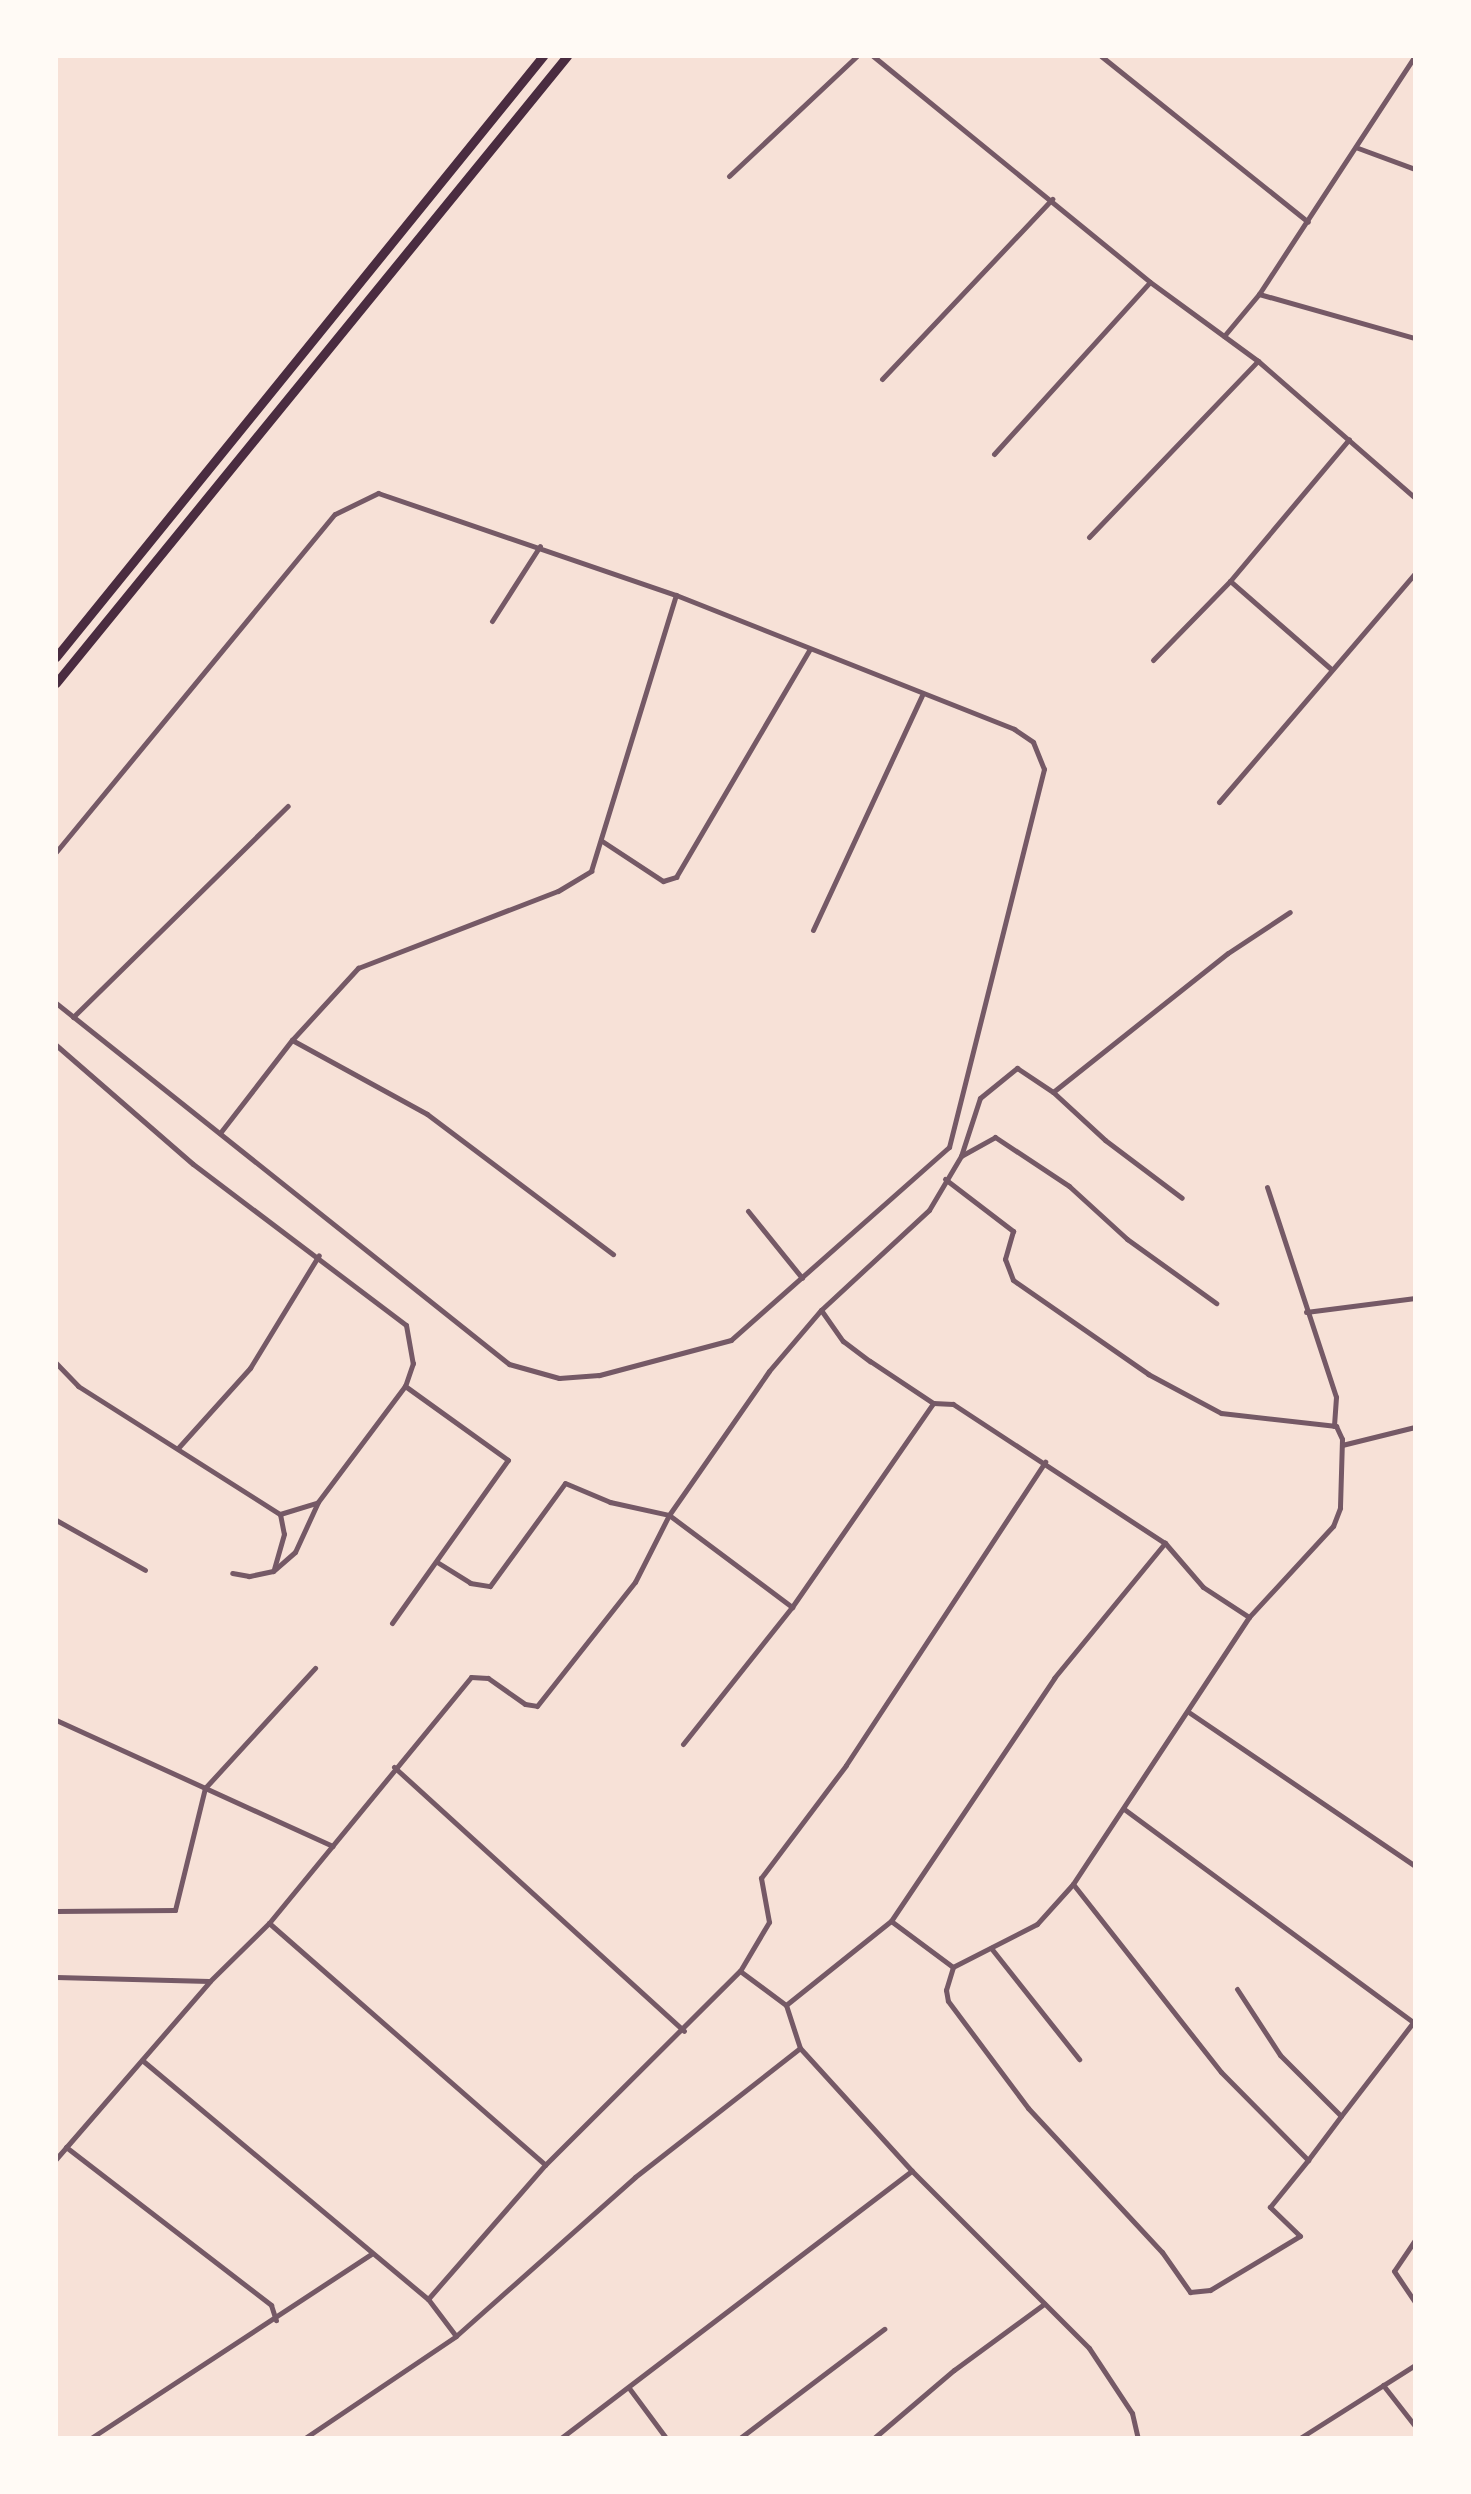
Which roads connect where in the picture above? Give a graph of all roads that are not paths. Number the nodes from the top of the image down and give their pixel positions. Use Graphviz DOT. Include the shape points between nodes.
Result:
graph roads {
  1 [pos="543,56"];
  2 [pos="567,56"];
  3 [pos="857,56"];
  4 [pos="873,56"];
  5 [pos="1101,56"];
  6 [pos="1415,56"];
  7 [pos="1358,148"];
  8 [pos="1415,169"];
  9 [pos="729,176"];
  10 [pos="1052,199"];
  11 [pos="1308,222"];
  12 [pos="379,263"];
  13 [pos="393,272"];
  14 [pos="1150,282"];
  15 [pos="1259,294"];
  16 [pos="1224,336"];
  17 [pos="1415,338"];
  18 [pos="1258,361"];
  19 [pos="882,379"];
  20 [pos="1349,439"];
  21 [pos="994,454"];
  22 [pos="1415,498"];
  23 [pos="1089,537"];
  24 [pos="540,546"];
  25 [pos="1415,573"];
  26 [pos="1230,581"];
  27 [pos="676,595"];
  28 [pos="492,621"];
  29 [pos="809,650"];
  30 [pos="56,657"];
  31 [pos="1153,660"];
  32 [pos="1331,669"];
  33 [pos="56,683"];
  34 [pos="922,695"];
  35 [pos="1219,802"];
  36 [pos="288,806"];
  37 [pos="602,841"];
  38 [pos="56,852"];
  39 [pos="1290,912"];
  40 [pos="813,930"];
  41 [pos="56,1003"];
  42 [pos="73,1017"];
  43 [pos="292,1040"];
  44 [pos="56,1045"];
  45 [pos="1053,1092"];
  46 [pos="220,1133"];
  47 [pos="961,1156"];
  48 [pos="945,1179"];
  49 [pos="1267,1187"];
  50 [pos="1182,1198"];
  51 [pos="748,1211"];
  52 [pos="613,1254"];
  53 [pos="319,1255"];
  54 [pos="802,1278"];
  55 [pos="1415,1298"];
  56 [pos="1216,1303"];
  57 [pos="821,1310"];
  58 [pos="1306,1312"];
  59 [pos="56,1363"];
  60 [pos="405,1386"];
  61 [pos="933,1403"];
  62 [pos="1334,1426"];
  63 [pos="1415,1427"];
  64 [pos="1342,1445"];
  65 [pos="178,1448"];
  66 [pos="1045,1462"];
  67 [pos="318,1502"];
  68 [pos="280,1514"];
  69 [pos="669,1515"];
  70 [pos="56,1520"];
  71 [pos="1165,1543"];
  72 [pos="437,1562"];
  73 [pos="145,1570"];
  74 [pos="273,1571"];
  75 [pos="232,1573"];
  76 [pos="792,1607"];
  77 [pos="1249,1617"];
  78 [pos="392,1623"];
  79 [pos="315,1668"];
  80 [pos="1190,1713"];
  81 [pos="56,1720"];
  82 [pos="683,1744"];
  83 [pos="394,1767"];
  84 [pos="205,1788"];
  85 [pos="1124,1809"];
  86 [pos="333,1846"];
  87 [pos="1415,1866"];
  88 [pos="1073,1884"];
  89 [pos="56,1911"];
  90 [pos="891,1921"];
  91 [pos="269,1923"];
  92 [pos="991,1948"];
  93 [pos="953,1967"];
  94 [pos="740,1971"];
  95 [pos="56,1977"];
  96 [pos="210,1981"];
  97 [pos="1237,1989"];
  98 [pos="786,2005"];
  99 [pos="1414,2021"];
  100 [pos="684,2031"];
  101 [pos="800,2048"];
  102 [pos="1079,2059"];
  103 [pos="142,2060"];
  104 [pos="1341,2116"];
  105 [pos="66,2147"];
  106 [pos="56,2159"];
  107 [pos="1308,2160"];
  108 [pos="545,2165"];
  109 [pos="912,2171"];
  110 [pos="1415,2240"];
  111 [pos="371,2254"];
  112 [pos="428,2299"];
  113 [pos="1415,2302"];
  114 [pos="1044,2304"];
  115 [pos="275,2321"];
  116 [pos="884,2329"];
  117 [pos="456,2336"];
  118 [pos="1415,2365"];
  119 [pos="1383,2385"];
  120 [pos="629,2388"];
  121 [pos="1415,2426"];
  122 [pos="91,2438"];
  123 [pos="305,2438"];
  124 [pos="561,2438"];
  125 [pos="666,2438"];
  126 [pos="740,2438"];
  127 [pos="874,2438"];
  128 [pos="1138,2438"];
  129 [pos="1300,2438"];
  1 -- 12 [label="highway"];
  2 -- 13 [label="highway"];
  3 -- 9 [label="street"];
  4 -- 10 [label="street"];
  5 -- 11 [label="street"];
  6 -- 7 [label="street"];
  7 -- 8 [label="street"];
  7 -- 11 [label="street"];
  10 -- 14 [label="street"];
  10 -- 19 [label="street"];
  11 -- 15 [label="street"];
  12 -- 13 [label="highway"];
  12 -- 30 [label="highway"];
  13 -- 33 [label="highway"];
  14 -- 16 [label="street"];
  14 -- 21 [label="street"];
  15 -- 16 [label="street"];
  15 -- 17 [label="street"];
  16 -- 18 [label="street"];
  18 -- 20 [label="street"];
  18 -- 23 [label="street"];
  20 -- 22 [label="street"];
  20 -- 26 [label="street"];
  24 -- 27 [label="street"];
  24 -- 28 [label="street"];
  24 -- 38 [label="street" via="378,493 335,514"];
  25 -- 32 [label="street"];
  26 -- 31 [label="street"];
  26 -- 32 [label="street"];
  27 -- 29 [label="street"];
  27 -- 37 [label="street"];
  29 -- 34 [label="street"];
  29 -- 37 [label="street" via="676,877 663,881"];
  32 -- 35 [label="street"];
  34 -- 40 [label="street"];
  34 -- 54 [label="street" via="1014,729 1040,753 1044,783 949,1147"];
  36 -- 42 [label="street"];
  37 -- 43 [label="street" via="591,871 578,882 358,968"];
  39 -- 45 [label="street" via="1228,953"];
  41 -- 42 [label="street"];
  42 -- 46 [label="street"];
  43 -- 46 [label="street"];
  43 -- 52 [label="street" via="427,1114"];
  44 -- 53 [label="street" via="193,1164"];
  45 -- 47 [label="street" via="1017,1068 1010,1072 980,1098"];
  45 -- 50 [label="street" via="1105,1140"];
  46 -- 54 [label="street" via="456,1327 529,1374 599,1375 731,1340"];
  47 -- 48 [label="street"];
  47 -- 56 [label="street" via="995,1137 1069,1186 1127,1239"];
  48 -- 57 [label="street" via="929,1210"];
  48 -- 62 [label="street" via="1013,1231 1005,1259 1013,1280 1148,1374 1221,1413"];
  49 -- 58 [label="street"];
  51 -- 54 [label="street"];
  53 -- 60 [label="street" via="406,1325 413,1363"];
  53 -- 65 [label="street" via="250,1368"];
  55 -- 58 [label="street"];
  57 -- 61 [label="street" via="843,1341"];
  57 -- 69 [label="street" via="769,1371"];
  58 -- 62 [label="street" via="1336,1397"];
  59 -- 65 [label="street" via="78,1386"];
  60 -- 67 [label="street"];
  60 -- 72 [label="street" via="508,1460"];
  61 -- 66 [label="street" via="953,1404"];
  61 -- 76 [label="street"];
  62 -- 64 [label="street" via="1341,1431"];
  63 -- 64 [label="street"];
  64 -- 77 [label="street" via="1340,1508 1333,1526"];
  65 -- 68 [label="street"];
  66 -- 71 [label="street"];
  66 -- 94 [label="street" via="846,1765 761,1878 769,1922"];
  67 -- 68 [label="street"];
  67 -- 74 [label="street" via="295,1552"];
  68 -- 74 [label="street" via="284,1534"];
  69 -- 72 [label="street" via="610,1502 565,1483 490,1586 470,1583"];
  69 -- 76 [label="street"];
  69 -- 83 [label="street" via="635,1582 537,1706 525,1704 488,1678 471,1677"];
  70 -- 73 [label="street"];
  71 -- 77 [label="street" via="1203,1587"];
  71 -- 90 [label="street" via="1054,1678"];
  72 -- 78 [label="street"];
  74 -- 75 [label="street"];
  76 -- 82 [label="street"];
  77 -- 80 [label="street"];
  79 -- 84 [label="street"];
  80 -- 85 [label="street"];
  80 -- 87 [label="street"];
  81 -- 84 [label="street"];
  83 -- 86 [label="street"];
  83 -- 100 [label="street"];
  84 -- 86 [label="street"];
  84 -- 89 [label="street" via="175,1910"];
  85 -- 88 [label="street"];
  85 -- 99 [label="street"];
  86 -- 91 [label="street"];
  88 -- 92 [label="street" via="1037,1924"];
  88 -- 107 [label="street" via="1221,2072"];
  90 -- 93 [label="street"];
  90 -- 98 [label="street"];
  91 -- 96 [label="street"];
  91 -- 108 [label="street"];
  92 -- 93 [label="street"];
  92 -- 102 [label="street"];
  93 -- 107 [label="street" via="948,2001 1028,2108 1162,2252 1190,2292 1210,2290 1300,2236 1270,2207"];
  94 -- 98 [label="street"];
  94 -- 100 [label="street"];
  95 -- 96 [label="street"];
  96 -- 103 [label="street"];
  97 -- 104 [label="street" via="1280,2055"];
  98 -- 101 [label="street"];
  99 -- 104 [label="street"];
  100 -- 108 [label="street"];
  101 -- 109 [label="street"];
  101 -- 117 [label="street" via="635,2177"];
  103 -- 105 [label="street"];
  103 -- 111 [label="street"];
  104 -- 107 [label="street"];
  105 -- 106 [label="street"];
  105 -- 115 [label="street" via="271,2305"];
  108 -- 112 [label="street"];
  109 -- 114 [label="street"];
  109 -- 120 [label="street"];
  110 -- 113 [label="street" via="1394,2271"];
  111 -- 112 [label="street"];
  111 -- 115 [label="street"];
  112 -- 117 [label="street"];
  114 -- 127 [label="street"];
  114 -- 128 [label="street" via="1089,2348 1132,2413"];
  115 -- 122 [label="street"];
  116 -- 126 [label="street"];
  117 -- 123 [label="street"];
  118 -- 119 [label="street"];
  119 -- 121 [label="street"];
  119 -- 129 [label="street"];
  120 -- 124 [label="street"];
  120 -- 125 [label="street"];
}
